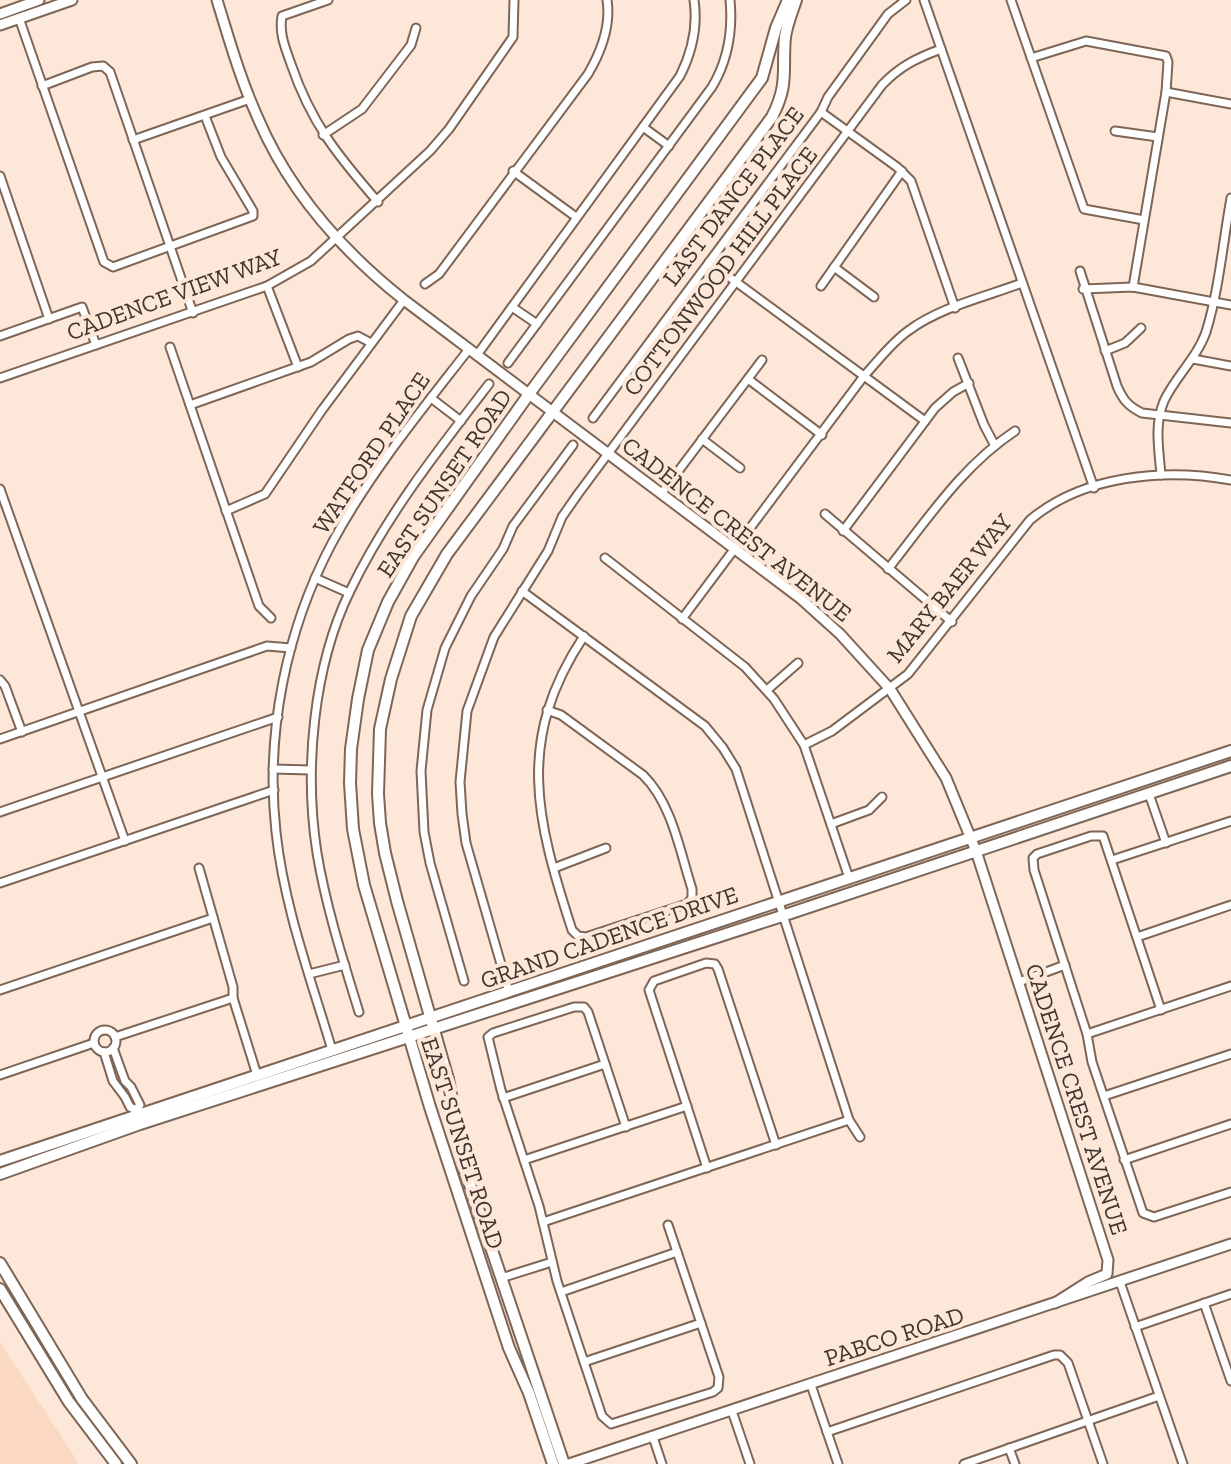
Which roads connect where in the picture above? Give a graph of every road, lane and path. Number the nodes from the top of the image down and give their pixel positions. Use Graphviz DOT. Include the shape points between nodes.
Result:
graph roads {
  1 [pos="72,0"];
  2 [pos="217,0"];
  3 [pos="328,0"];
  4 [pos="514,0"];
  5 [pos="607,0"];
  6 [pos="694,0"];
  7 [pos="730,0"];
  8 [pos="788,0"];
  9 [pos="796,0"];
  10 [pos="906,0"];
  11 [pos="924,0"];
  12 [pos="1011,0"];
  13 [pos="35,2"];
  14 [pos="0,14"];
  15 [pos="19,18"];
  16 [pos="0,24"];
  17 [pos="416,28"];
  18 [pos="941,49"];
  19 [pos="1031,58"];
  20 [pos="42,86"];
  21 [pos="1166,92"];
  22 [pos="250,99"];
  23 [pos="1231,104"];
  24 [pos="821,112"];
  25 [pos="205,116"];
  26 [pos="643,127"];
  27 [pos="848,131"];
  28 [pos="1115,131"];
  29 [pos="323,135"];
  30 [pos="1158,137"];
  31 [pos="133,140"];
  32 [pos="669,146"];
  33 [pos="513,171"];
  34 [pos="902,171"];
  35 [pos="0,176"];
  36 [pos="1231,198"];
  37 [pos="378,202"];
  38 [pos="576,217"];
  39 [pos="1144,220"];
  40 [pos="337,239"];
  41 [pos="170,247"];
  42 [pos="709,262"];
  43 [pos="834,267"];
  44 [pos="1080,271"];
  45 [pos="736,283"];
  46 [pos="1022,283"];
  47 [pos="425,284"];
  48 [pos="267,286"];
  49 [pos="821,286"];
  50 [pos="1133,287"];
  51 [pos="1083,289"];
  52 [pos="874,297"];
  53 [pos="404,300"];
  54 [pos="1213,301"];
  55 [pos="1231,305"];
  56 [pos="512,307"];
  57 [pos="955,308"];
  58 [pos="193,313"];
  59 [pos="49,319"];
  60 [pos="537,324"];
  61 [pos="1141,328"];
  62 [pos="0,336"];
  63 [pos="371,343"];
  64 [pos="96,345"];
  65 [pos="170,347"];
  66 [pos="1105,351"];
  67 [pos="473,352"];
  68 [pos="958,358"];
  69 [pos="1193,359"];
  70 [pos="762,360"];
  71 [pos="508,363"];
  72 [pos="1231,366"];
  73 [pos="298,367"];
  74 [pos="864,376"];
  75 [pos="0,378"];
  76 [pos="748,379"];
  77 [pos="969,383"];
  78 [pos="489,384"];
  79 [pos="529,394"];
  80 [pos="431,398"];
  81 [pos="190,405"];
  82 [pos="553,413"];
  83 [pos="1160,414"];
  84 [pos="593,418"];
  85 [pos="461,421"];
  86 [pos="925,421"];
  87 [pos="1231,423"];
  88 [pos="1015,431"];
  89 [pos="822,435"];
  90 [pos="702,439"];
  91 [pos="994,444"];
  92 [pos="573,445"];
  93 [pos="608,454"];
  94 [pos="740,468"];
  95 [pos="1161,475"];
  96 [pos="1231,480"];
  97 [pos="1094,488"];
  98 [pos="0,489"];
  99 [pos="661,494"];
  100 [pos="226,511"];
  101 [pos="825,514"];
  102 [pos="843,531"];
  103 [pos="736,549"];
  104 [pos="605,558"];
  105 [pos="888,569"];
  106 [pos="315,578"];
  107 [pos="522,591"];
  108 [pos="349,593"];
  109 [pos="271,618"];
  110 [pos="682,619"];
  111 [pos="952,622"];
  112 [pos="584,636"];
  113 [pos="291,648"];
  114 [pos="798,663"];
  115 [pos="0,680"];
  116 [pos="890,689"];
  117 [pos="767,690"];
  118 [pos="547,710"];
  119 [pos="78,712"];
  120 [pos="278,717"];
  121 [pos="22,732"];
  122 [pos="0,739"];
  123 [pos="804,745"];
  124 [pos="1231,751"];
  125 [pos="1231,766"];
  126 [pos="273,769"];
  127 [pos="311,770"];
  128 [pos="102,777"];
  129 [pos="274,790"];
  130 [pos="1149,794"];
  131 [pos="882,797"];
  132 [pos="0,812"];
  133 [pos="1231,821"];
  134 [pos="831,824"];
  135 [pos="971,837"];
  136 [pos="125,841"];
  137 [pos="1166,843"];
  138 [pos="606,848"];
  139 [pos="976,851"];
  140 [pos="1112,860"];
  141 [pos="199,868"];
  142 [pos="554,868"];
  143 [pos="849,878"];
  144 [pos="0,883"];
  145 [pos="778,901"];
  146 [pos="1231,905"];
  147 [pos="782,916"];
  148 [pos="213,918"];
  149 [pos="1137,937"];
  150 [pos="345,965"];
  151 [pos="1065,965"];
  152 [pos="309,974"];
  153 [pos="464,981"];
  154 [pos="1019,982"];
  155 [pos="1231,986"];
  156 [pos="0,990"];
  157 [pos="509,992"];
  158 [pos="233,998"];
  159 [pos="1161,1010"];
  160 [pos="359,1012"];
  161 [pos="432,1023"];
  162 [pos="406,1032"];
  163 [pos="1087,1034"];
  164 [pos="115,1037"];
  165 [pos="94,1043"];
  166 [pos="113,1048"];
  167 [pos="332,1050"];
  168 [pos="104,1052"];
  169 [pos="1231,1054"];
  170 [pos="605,1064"];
  171 [pos="0,1075"];
  172 [pos="257,1075"];
  173 [pos="1104,1096"];
  174 [pos="503,1098"];
  175 [pos="687,1106"];
  176 [pos="138,1116"];
  177 [pos="849,1120"];
  178 [pos="1231,1124"];
  179 [pos="626,1127"];
  180 [pos="860,1137"];
  181 [pos="776,1145"];
  182 [pos="524,1160"];
  183 [pos="1124,1160"];
  184 [pos="0,1161"];
  185 [pos="707,1168"];
  186 [pos="0,1174"];
  187 [pos="1231,1192"];
  188 [pos="543,1222"];
  189 [pos="469,1225"];
  190 [pos="668,1225"];
  191 [pos="1231,1244"];
  192 [pos="677,1252"];
  193 [pos="552,1262"];
  194 [pos="0,1263"];
  195 [pos="501,1278"];
  196 [pos="1120,1282"];
  197 [pos="488,1284"];
  198 [pos="0,1289"];
  199 [pos="561,1292"];
  200 [pos="1231,1294"];
  201 [pos="1055,1303"];
  202 [pos="1204,1303"];
  203 [pos="515,1321"];
  204 [pos="701,1323"];
  205 [pos="1135,1327"];
  206 [pos="584,1362"];
  207 [pos="1231,1381"];
  208 [pos="811,1385"];
  209 [pos="1159,1396"];
  210 [pos="732,1411"];
  211 [pos="1088,1421"];
  212 [pos="827,1432"];
  213 [pos="653,1437"];
  214 [pos="1009,1448"];
  215 [pos="116,1464"];
  216 [pos="131,1464"];
  217 [pos="553,1464"];
  218 [pos="567,1464"];
  219 [pos="662,1464"];
  220 [pos="750,1464"];
  221 [pos="838,1464"];
  222 [pos="964,1464"];
  223 [pos="1015,1464"];
  224 [pos="1103,1464"];
  225 [pos="1183,1464"];
  1 -- 13 [label="street"];
  2 -- 22 [label="street, CADENCE CREST AVENUE"];
  3 -- 29 [label="street" via="282,16 280,31"];
  4 -- 37 [label="street, CADENCE VIEW WAY" via="513,37 487,76 430,151"];
  5 -- 33 [label="street" via="598,58"];
  6 -- 26 [label="street, WATFORD PLACE" via="688,58"];
  7 -- 32 [label="street" via="730,36 718,76"];
  8 -- 79 [label="main road, EAST SUNSET ROAD" via="762,78"];
  9 -- 82 [label="main road, EAST SUNSET ROAD" via="785,38 785,82 772,117"];
  10 -- 24 [label="street, LAST DANCE PLACE" via="888,14"];
  11 -- 18 [label="street"];
  12 -- 19 [label="street"];
  13 -- 14 [label="street"];
  13 -- 15 [label="street"];
  13 -- 16 [label="street"];
  15 -- 16 [label="street"];
  15 -- 20 [label="street"];
  17 -- 29 [label="street" via="411,45 362,109"];
  18 -- 27 [label="street, COTTONWOOD HILL PLACE" via="896,70"];
  18 -- 46 [label="street"];
  19 -- 21 [label="street" via="1086,41 1166,56"];
  19 -- 39 [label="street" via="1084,209"];
  20 -- 31 [label="street" via="103,66 110,72"];
  20 -- 41 [label="street" via="104,262 113,267"];
  21 -- 23 [label="street"];
  21 -- 30 [label="street"];
  22 -- 25 [label="street"];
  22 -- 40 [label="street, CADENCE CREST AVENUE" via="286,171"];
  24 -- 27 [label="street"];
  24 -- 42 [label="street, LAST DANCE PLACE"];
  25 -- 31 [label="street"];
  25 -- 41 [label="street" via="253,216"];
  26 -- 32 [label="street"];
  26 -- 38 [label="street, WATFORD PLACE"];
  27 -- 34 [label="street"];
  27 -- 45 [label="street, COTTONWOOD HILL PLACE"];
  28 -- 30 [label="street"];
  29 -- 37 [label="street"];
  30 -- 39 [label="street"];
  31 -- 41 [label="street"];
  32 -- 60 [label="street"];
  33 -- 38 [label="street"];
  33 -- 47 [label="street" via="439,274"];
  34 -- 43 [label="street"];
  34 -- 57 [label="street" via="915,191"];
  35 -- 59 [label="street"];
  36 -- 54 [label="street"];
  37 -- 40 [label="street, CADENCE VIEW WAY"];
  38 -- 56 [label="street, WATFORD PLACE"];
  39 -- 50 [label="street"];
  40 -- 48 [label="street, CADENCE VIEW WAY"];
  40 -- 53 [label="street, CADENCE CREST AVENUE"];
  41 -- 58 [label="street"];
  42 -- 45 [label="street"];
  42 -- 84 [label="street, LAST DANCE PLACE"];
  43 -- 49 [label="street"];
  43 -- 52 [label="street"];
  44 -- 51 [label="street"];
  45 -- 74 [label="street"];
  45 -- 93 [label="street, COTTONWOOD HILL PLACE"];
  46 -- 57 [label="street"];
  46 -- 97 [label="street"];
  48 -- 58 [label="street, CADENCE VIEW WAY"];
  48 -- 73 [label="street"];
  50 -- 51 [label="street"];
  50 -- 54 [label="street"];
  51 -- 66 [label="street"];
  53 -- 63 [label="street"];
  53 -- 67 [label="street, CADENCE CREST AVENUE"];
  54 -- 55 [label="street"];
  54 -- 69 [label="street"];
  56 -- 60 [label="street"];
  56 -- 67 [label="street, WATFORD PLACE"];
  57 -- 74 [label="street" via="908,331"];
  58 -- 64 [label="street, CADENCE VIEW WAY"];
  59 -- 62 [label="street"];
  59 -- 64 [label="street" via="82,307"];
  60 -- 71 [label="street"];
  61 -- 66 [label="street" via="1125,343"];
  63 -- 73 [label="street" via="358,336"];
  63 -- 100 [label="street" via="265,494"];
  64 -- 75 [label="street, CADENCE VIEW WAY"];
  65 -- 81 [label="street"];
  66 -- 83 [label="street" via="1122,399 1142,413"];
  67 -- 79 [label="street, CADENCE CREST AVENUE"];
  67 -- 80 [label="street, WATFORD PLACE"];
  68 -- 77 [label="street"];
  69 -- 72 [label="street"];
  69 -- 83 [label="street"];
  70 -- 76 [label="street"];
  73 -- 81 [label="street"];
  74 -- 86 [label="street"];
  74 -- 89 [label="street"];
  76 -- 89 [label="street"];
  76 -- 90 [label="street"];
  77 -- 86 [label="street"];
  77 -- 91 [label="street"];
  78 -- 85 [label="street"];
  79 -- 82 [label="street, CADENCE CREST AVENUE"];
  79 -- 162 [label="main road, EAST SUNSET ROAD" via="413,557 368,650 358,699 351,749 353,829"];
  80 -- 85 [label="street"];
  80 -- 106 [label="street, WATFORD PLACE" via="356,502"];
  81 -- 100 [label="street"];
  82 -- 93 [label="street, CADENCE CREST AVENUE"];
  82 -- 161 [label="main road, EAST SUNSET ROAD" via="447,554 411,616 380,729 378,794 385,853"];
  83 -- 87 [label="street"];
  83 -- 95 [label="street"];
  85 -- 108 [label="street" via="395,511"];
  86 -- 102 [label="street"];
  88 -- 91 [label="street"];
  89 -- 103 [label="street"];
  90 -- 94 [label="street"];
  90 -- 99 [label="street"];
  91 -- 105 [label="street" via="970,466"];
  92 -- 153 [label="street" via="513,526 471,596 445,648 427,710 421,771 424,832"];
  93 -- 99 [label="street, CADENCE CREST AVENUE"];
  93 -- 107 [label="street, COTTONWOOD HILL PLACE" via="562,517"];
  95 -- 96 [label="street, MARY BAER WAY"];
  95 -- 97 [label="street, MARY BAER WAY"];
  97 -- 111 [label="street, MARY BAER WAY" via="1059,501 1030,520"];
  98 -- 119 [label="street"];
  99 -- 103 [label="street, CADENCE CREST AVENUE"];
  100 -- 109 [label="street" via="259,606"];
  101 -- 102 [label="street"];
  102 -- 105 [label="street"];
  103 -- 110 [label="street"];
  103 -- 116 [label="street, CADENCE CREST AVENUE" via="840,634"];
  104 -- 110 [label="street"];
  105 -- 111 [label="street"];
  106 -- 108 [label="street"];
  106 -- 113 [label="street, WATFORD PLACE"];
  107 -- 112 [label="street"];
  107 -- 157 [label="street, COTTONWOOD HILL PLACE" via="479,672 467,711 460,782 466,843"];
  108 -- 127 [label="street" via="319,696"];
  110 -- 117 [label="street"];
  111 -- 116 [label="street, MARY BAER WAY"];
  112 -- 118 [label="street"];
  112 -- 145 [label="street" via="705,726 723,748 736,769"];
  113 -- 119 [label="street" via="267,646"];
  113 -- 120 [label="street, WATFORD PLACE"];
  114 -- 117 [label="street"];
  115 -- 121 [label="street"];
  116 -- 123 [label="street, MARY BAER WAY"];
  116 -- 135 [label="street, CADENCE CREST AVENUE" via="946,778"];
  117 -- 123 [label="street"];
  118 -- 142 [label="street" via="537,783"];
  118 -- 142 [label="street" via="561,715 654,787 692,898 586,937 575,935"];
  119 -- 121 [label="street"];
  119 -- 128 [label="street"];
  120 -- 126 [label="street, WATFORD PLACE"];
  120 -- 128 [label="street"];
  121 -- 122 [label="street"];
  123 -- 134 [label="street"];
  124 -- 135 [label="main road, GRAND CADENCE DRIVE"];
  125 -- 130 [label="main road, GRAND CADENCE DRIVE"];
  126 -- 127 [label="street"];
  126 -- 129 [label="street, WATFORD PLACE"];
  127 -- 150 [label="street" via="317,853"];
  128 -- 132 [label="street"];
  128 -- 136 [label="street"];
  129 -- 136 [label="street"];
  129 -- 152 [label="street, WATFORD PLACE" via="282,870"];
  130 -- 137 [label="street"];
  130 -- 139 [label="main road, GRAND CADENCE DRIVE"];
  131 -- 134 [label="street" via="869,810"];
  133 -- 137 [label="street"];
  134 -- 143 [label="street"];
  135 -- 139 [label="street, CADENCE CREST AVENUE"];
  135 -- 143 [label="main road, GRAND CADENCE DRIVE"];
  136 -- 144 [label="street"];
  137 -- 140 [label="street"];
  138 -- 142 [label="street"];
  139 -- 147 [label="main road, GRAND CADENCE DRIVE"];
  139 -- 154 [label="street, CADENCE CREST AVENUE"];
  140 -- 149 [label="street"];
  140 -- 151 [label="street" via="1103,836 1033,858"];
  141 -- 148 [label="street"];
  143 -- 145 [label="main road, GRAND CADENCE DRIVE"];
  145 -- 147 [label="street"];
  145 -- 157 [label="main road, GRAND CADENCE DRIVE"];
  146 -- 149 [label="street"];
  147 -- 161 [label="main road, GRAND CADENCE DRIVE"];
  147 -- 177 [label="street"];
  148 -- 156 [label="street"];
  148 -- 158 [label="street"];
  149 -- 159 [label="street"];
  150 -- 152 [label="street"];
  150 -- 160 [label="street"];
  151 -- 154 [label="street"];
  151 -- 163 [label="street"];
  152 -- 167 [label="street, WATFORD PLACE"];
  154 -- 201 [label="street, CADENCE CREST AVENUE" via="1109,1271"];
  155 -- 159 [label="street"];
  157 -- 161 [label="main road, GRAND CADENCE DRIVE"];
  158 -- 164 [label="street"];
  158 -- 172 [label="street"];
  159 -- 163 [label="street"];
  161 -- 162 [label="main road, GRAND CADENCE DRIVE"];
  161 -- 195 [label="main road, EAST SUNSET ROAD" via="465,1170"];
  162 -- 167 [label="main road, GRAND CADENCE DRIVE"];
  162 -- 176 [label="main road, GRAND CADENCE DRIVE"];
  162 -- 189 [label="main road, EAST SUNSET ROAD"];
  163 -- 173 [label="street"];
  164 -- 165 [label="street" via="101,1030"];
  164 -- 166 [label="street"];
  165 -- 168 [label="street"];
  165 -- 171 [label="street"];
  166 -- 168 [label="street"];
  166 -- 176 [label="street" via="125,1081 137,1096"];
  167 -- 172 [label="main road, GRAND CADENCE DRIVE"];
  168 -- 176 [label="street" via="113,1081"];
  169 -- 173 [label="street"];
  170 -- 174 [label="street"];
  170 -- 174 [label="street" via="584,1007 493,1033 488,1037"];
  170 -- 179 [label="street"];
  172 -- 176 [label="main road, GRAND CADENCE DRIVE"];
  173 -- 183 [label="street"];
  174 -- 182 [label="street"];
  175 -- 179 [label="street"];
  175 -- 181 [label="street" via="650,985 712,963"];
  175 -- 185 [label="street"];
  176 -- 184 [label="main road, GRAND CADENCE DRIVE"];
  176 -- 186 [label="main road, GRAND CADENCE DRIVE"];
  177 -- 180 [label="street"];
  177 -- 181 [label="street"];
  178 -- 183 [label="street"];
  179 -- 182 [label="street"];
  181 -- 185 [label="street"];
  182 -- 188 [label="street"];
  183 -- 187 [label="street" via="1138,1204 1148,1216"];
  185 -- 188 [label="street"];
  188 -- 193 [label="street"];
  189 -- 195 [label="main road" via="490,1268"];
  189 -- 197 [label="main road, EAST SUNSET ROAD"];
  190 -- 192 [label="street"];
  191 -- 196 [label="street, PABCO ROAD"];
  192 -- 199 [label="street"];
  192 -- 204 [label="street"];
  193 -- 195 [label="street"];
  193 -- 199 [label="street"];
  194 -- 216 [label="main road" via="82,1399"];
  195 -- 203 [label="main road, EAST SUNSET ROAD"];
  196 -- 201 [label="street, PABCO ROAD"];
  196 -- 205 [label="street"];
  197 -- 203 [label="main road"];
  197 -- 217 [label="main road, EAST SUNSET ROAD"];
  198 -- 215 [label="main road" via="69,1402"];
  199 -- 206 [label="street"];
  200 -- 202 [label="street"];
  201 -- 208 [label="street, PABCO ROAD"];
  202 -- 205 [label="street"];
  202 -- 207 [label="street"];
  203 -- 218 [label="main road, EAST SUNSET ROAD"];
  204 -- 206 [label="street"];
  204 -- 206 [label="street" via="718,1388 616,1425 602,1416"];
  205 -- 209 [label="street"];
  208 -- 210 [label="street, PABCO ROAD"];
  208 -- 212 [label="street"];
  209 -- 211 [label="street"];
  209 -- 225 [label="street"];
  210 -- 213 [label="street, PABCO ROAD"];
  210 -- 220 [label="street"];
  211 -- 212 [label="street" via="1068,1363 1054,1355"];
  211 -- 214 [label="street"];
  211 -- 224 [label="street"];
  212 -- 221 [label="street"];
  213 -- 218 [label="street, PABCO ROAD"];
  213 -- 219 [label="street"];
  214 -- 222 [label="street"];
  214 -- 223 [label="street"];
}
